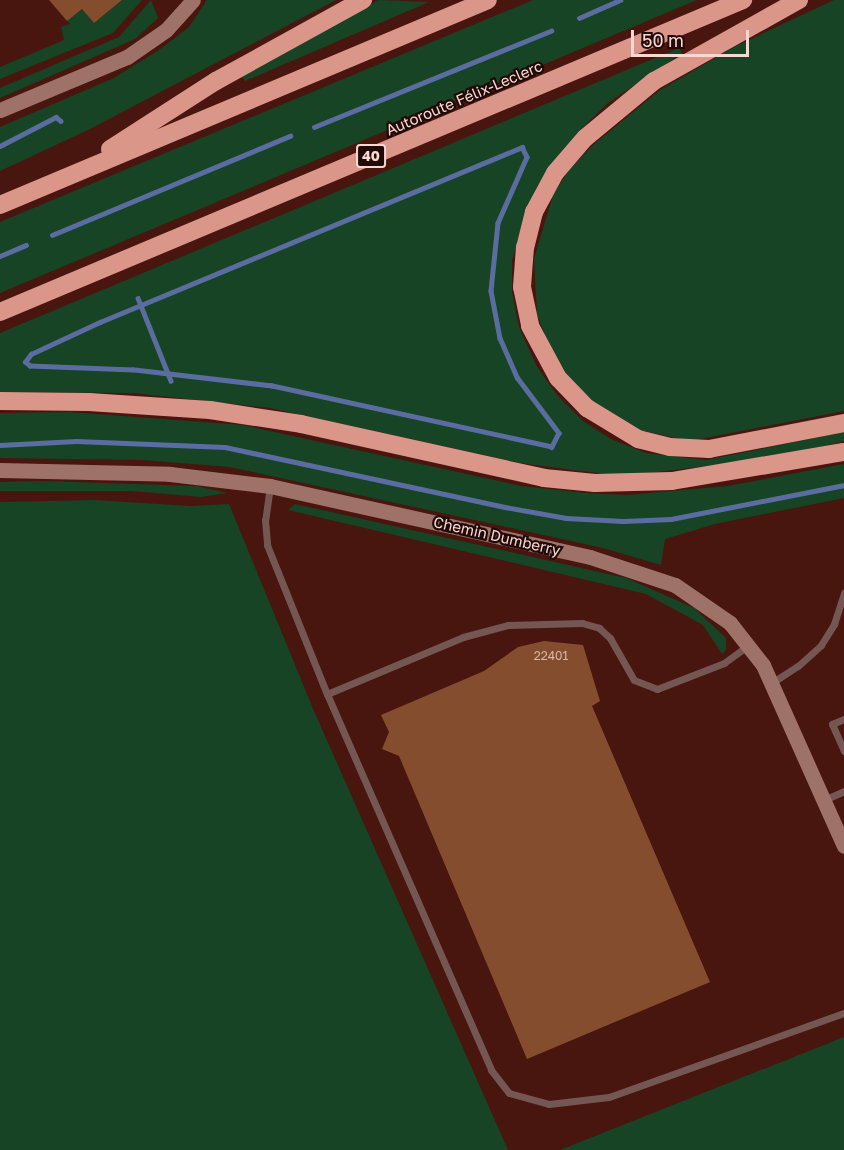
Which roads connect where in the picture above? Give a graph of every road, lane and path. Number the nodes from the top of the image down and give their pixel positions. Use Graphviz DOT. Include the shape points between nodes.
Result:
graph roads {
  1 [pos="363,0"];
  2 [pos="488,0"];
  3 [pos="743,0"];
  4 [pos="800,0"];
  5 [pos="186,2"];
  6 [pos="0,110"];
  7 [pos="68,176"];
  8 [pos="0,205"];
  9 [pos="0,312"];
  10 [pos="0,401"];
  11 [pos="844,423"];
  12 [pos="844,452"];
  13 [pos="0,470"];
  14 [pos="270,486"];
  15 [pos="844,593"];
  16 [pos="749,645"];
  17 [pos="773,682"];
  18 [pos="327,694"];
  19 [pos="844,719"];
  20 [pos="844,751"];
  21 [pos="844,791"];
  22 [pos="824,800"];
  23 [pos="844,846"];
  24 [pos="844,1013"];
  1 -- 7 [label="highway" via="216,81"];
  2 -- 7 [label="highway"];
  3 -- 9 [label="highway, Autoroute Félix-Leclerc / 40"];
  4 -- 11 [label="highway" via="654,81 585,138 555,173 534,212 525,247 522,287 534,335 558,378 586,408 638,439 670,447 709,449"];
  5 -- 6 [label="street" via="166,30 127,57"];
  7 -- 8 [label="highway"];
  10 -- 12 [label="highway" via="210,410 301,424 544,478 595,483 702,477"];
  13 -- 14 [label="street, Chemin Dumberry" via="170,474"];
  14 -- 16 [label="street, Chemin Dumberry" via="638,570 709,605"];
  14 -- 18 [label="lane" via="265,520 267,545"];
  15 -- 17 [label="lane" via="834,624 821,645"];
  16 -- 17 [label="street, Chemin Dumberry"];
  16 -- 18 [label="lane" via="724,663 657,689 634,680 610,638 593,625 508,625 463,637"];
  17 -- 22 [label="street, Chemin Dumberry"];
  18 -- 24 [label="lane" via="495,1079 509,1094 549,1104 609,1097"];
  19 -- 20 [label="lane" via="832,724"];
  21 -- 22 [label="lane"];
  22 -- 23 [label="street, Chemin Dumberry"];
}
